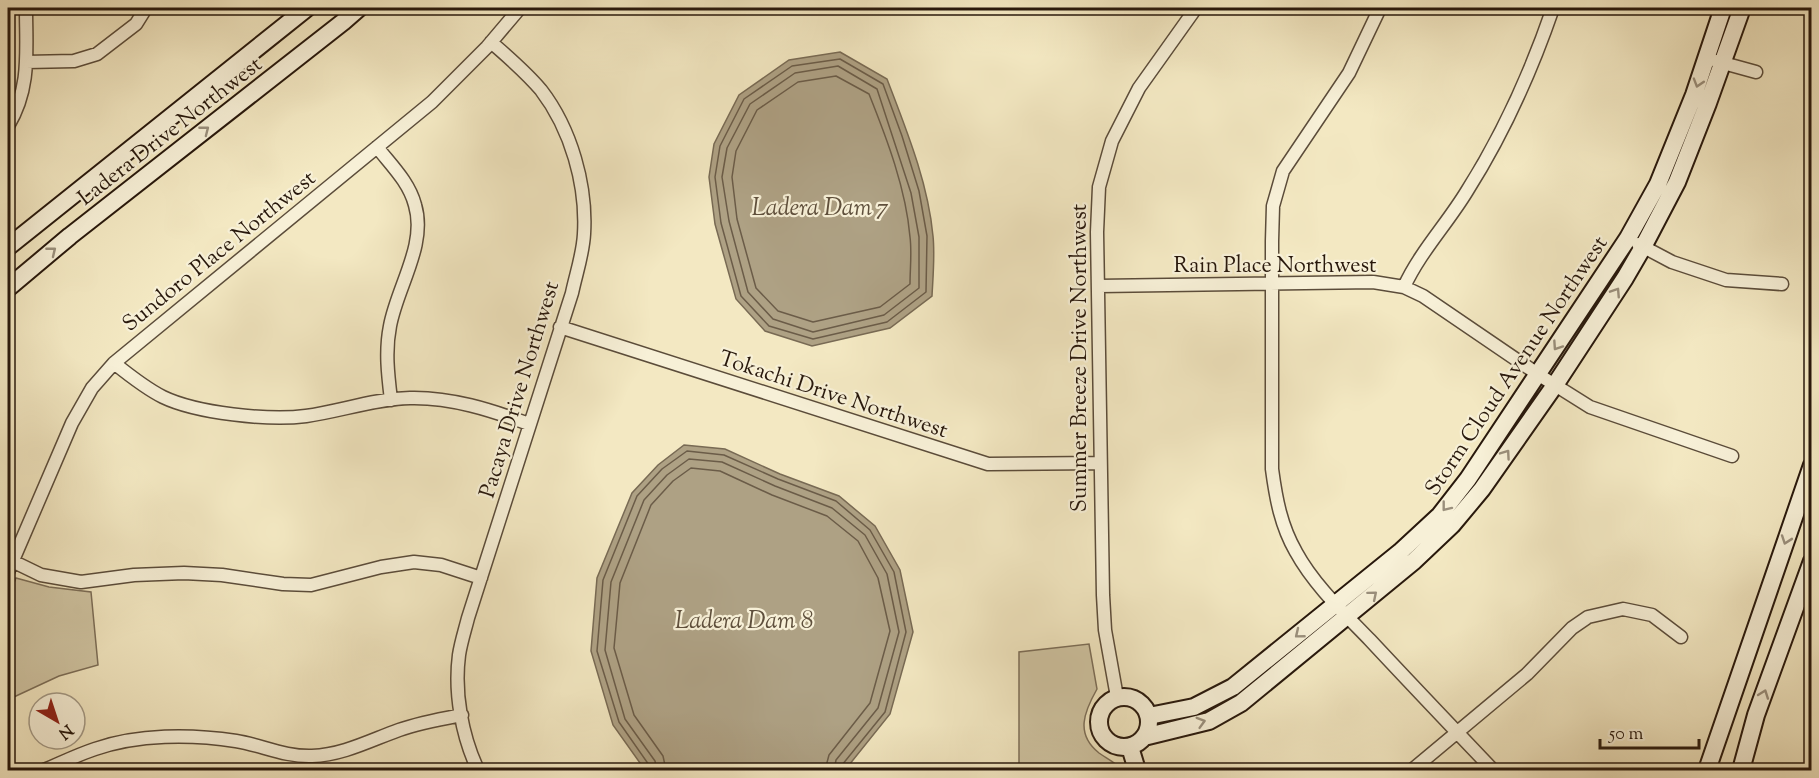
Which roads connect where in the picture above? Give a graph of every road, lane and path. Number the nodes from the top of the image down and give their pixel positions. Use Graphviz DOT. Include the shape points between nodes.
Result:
graph roads {
  1 [pos="26,8"];
  2 [pos="146,8"];
  3 [pos="307,8"];
  4 [pos="358,8"];
  5 [pos="520,8"];
  6 [pos="1196,8"];
  7 [pos="1380,8"];
  8 [pos="1553,8"];
  9 [pos="1723,8"];
  10 [pos="1742,8"];
  11 [pos="491,42"];
  12 [pos="1713,60"];
  13 [pos="26,62"];
  14 [pos="1756,72"];
  15 [pos="8,126"];
  16 [pos="377,147"];
  17 [pos="1636,243"];
  18 [pos="8,247"];
  19 [pos="9,282"];
  20 [pos="1272,283"];
  21 [pos="1782,284"];
  22 [pos="1099,286"];
  23 [pos="1404,287"];
  24 [pos="560,327"];
  25 [pos="114,363"];
  26 [pos="1539,375"];
  27 [pos="1555,385"];
  28 [pos="391,400"];
  29 [pos="530,424"];
  30 [pos="1732,456"];
  31 [pos="1101,463"];
  32 [pos="1812,465"];
  33 [pos="1812,561"];
  34 [pos="9,564"];
  35 [pos="481,578"];
  36 [pos="1342,610"];
  37 [pos="1681,637"];
  38 [pos="1117,697"];
  39 [pos="462,715"];
  40 [pos="1149,716"];
  41 [pos="1458,733"];
  42 [pos="1144,737"];
  43 [pos="1130,747"];
  44 [pos="44,771"];
  45 [pos="478,771"];
  46 [pos="1137,771"];
  47 [pos="1412,771"];
  48 [pos="1493,771"];
  49 [pos="1707,771"];
  50 [pos="1741,771"];
  1 -- 13 [label="street"];
  2 -- 13 [label="street" via="136,24 97,54 74,61"];
  3 -- 18 [label="street, Ladera Drive Northwest"];
  19 -- 4 [label="street, Ladera Drive Northwest, one-way"];
  5 -- 11 [label="street, Sundoro Place Northwest"];
  6 -- 22 [label="street, Summer Breeze Drive Northwest" via="1138,88 1112,141 1099,187"];
  7 -- 20 [label="street" via="1349,73 1283,171 1274,206"];
  8 -- 23 [label="street" via="1498,141 1413,267"];
  9 -- 12 [label="street, Storm Cloud Avenue Northwest"];
  10 -- 12 [label="street, Storm Cloud Avenue Northwest"];
  11 -- 16 [label="street, Sundoro Place Northwest" via="432,102"];
  11 -- 24 [label="street, Pacaya Drive Northwest" via="531,79 551,105 568,139 580,180 584,236"];
  12 -- 14 [label="street"];
  12 -- 17 [label="street, Storm Cloud Avenue Northwest" via="1694,95"];
  13 -- 15 [label="street" via="24,91"];
  16 -- 25 [label="street, Sundoro Place Northwest"];
  16 -- 28 [label="street" via="413,196 418,218 416,242 388,336"];
  17 -- 21 [label="street" via="1672,262 1726,280"];
  17 -- 26 [label="street, Storm Cloud Avenue Northwest, one-way"];
  27 -- 17 [label="street, Storm Cloud Avenue Northwest, one-way" via="1625,278"];
  20 -- 22 [label="street, Rain Place Northwest"];
  20 -- 23 [label="street, Rain Place Northwest" via="1373,282"];
  20 -- 36 [label="street" via="1272,469 1277,504 1297,554"];
  22 -- 31 [label="street, Summer Breeze Drive Northwest"];
  23 -- 26 [label="street, Rain Place Northwest"];
  24 -- 29 [label="street, Pacaya Drive Northwest"];
  24 -- 31 [label="street, Tokachi Drive Northwest" via="988,464"];
  25 -- 28 [label="street" via="162,397 205,410 303,417"];
  25 -- 34 [label="street, Sundoro Place Northwest" via="92,388 72,423"];
  26 -- 27 [label="street, Rain Place Northwest"];
  26 -- 36 [label="street, Storm Cloud Avenue Northwest, one-way" via="1440,514"];
  27 -- 30 [label="street, Rain Place Northwest" via="1590,407"];
  36 -- 27 [label="street, Storm Cloud Avenue Northwest, one-way" via="1414,561 1452,525"];
  28 -- 29 [label="street" via="428,399 470,405"];
  29 -- 35 [label="street, Pacaya Drive Northwest"];
  31 -- 38 [label="street, Summer Breeze Drive Northwest" via="1105,630"];
  32 -- 49 [label="street, one-way"];
  50 -- 33 [label="street, one-way" via="1756,715"];
  34 -- 35 [label="street" via="81,582 184,573 310,585 414,562 441,565"];
  35 -- 39 [label="street, Pacaya Drive Northwest" via="460,653 458,688"];
  36 -- 40 [label="street, Storm Cloud Avenue Northwest, one-way" via="1233,687 1194,707"];
  36 -- 41 [label="street"];
  42 -- 36 [label="street, Storm Cloud Avenue Northwest, one-way" via="1209,721 1241,703"];
  37 -- 41 [label="street" via="1652,615 1623,609 1588,617"];
  38 -- 40 [label="street" via="1134,698"];
  38 -- 43 [label="street" via="1101,710 1099,727 1109,742"];
  39 -- 44 [label="street" via="402,729 325,755 291,754 219,738 163,736 96,748"];
  39 -- 45 [label="street, Pacaya Drive Northwest"];
  40 -- 42 [label="street"];
  41 -- 47 [label="street"];
  41 -- 48 [label="street"];
  42 -- 43 [label="street"];
  43 -- 46 [label="street"];
}
